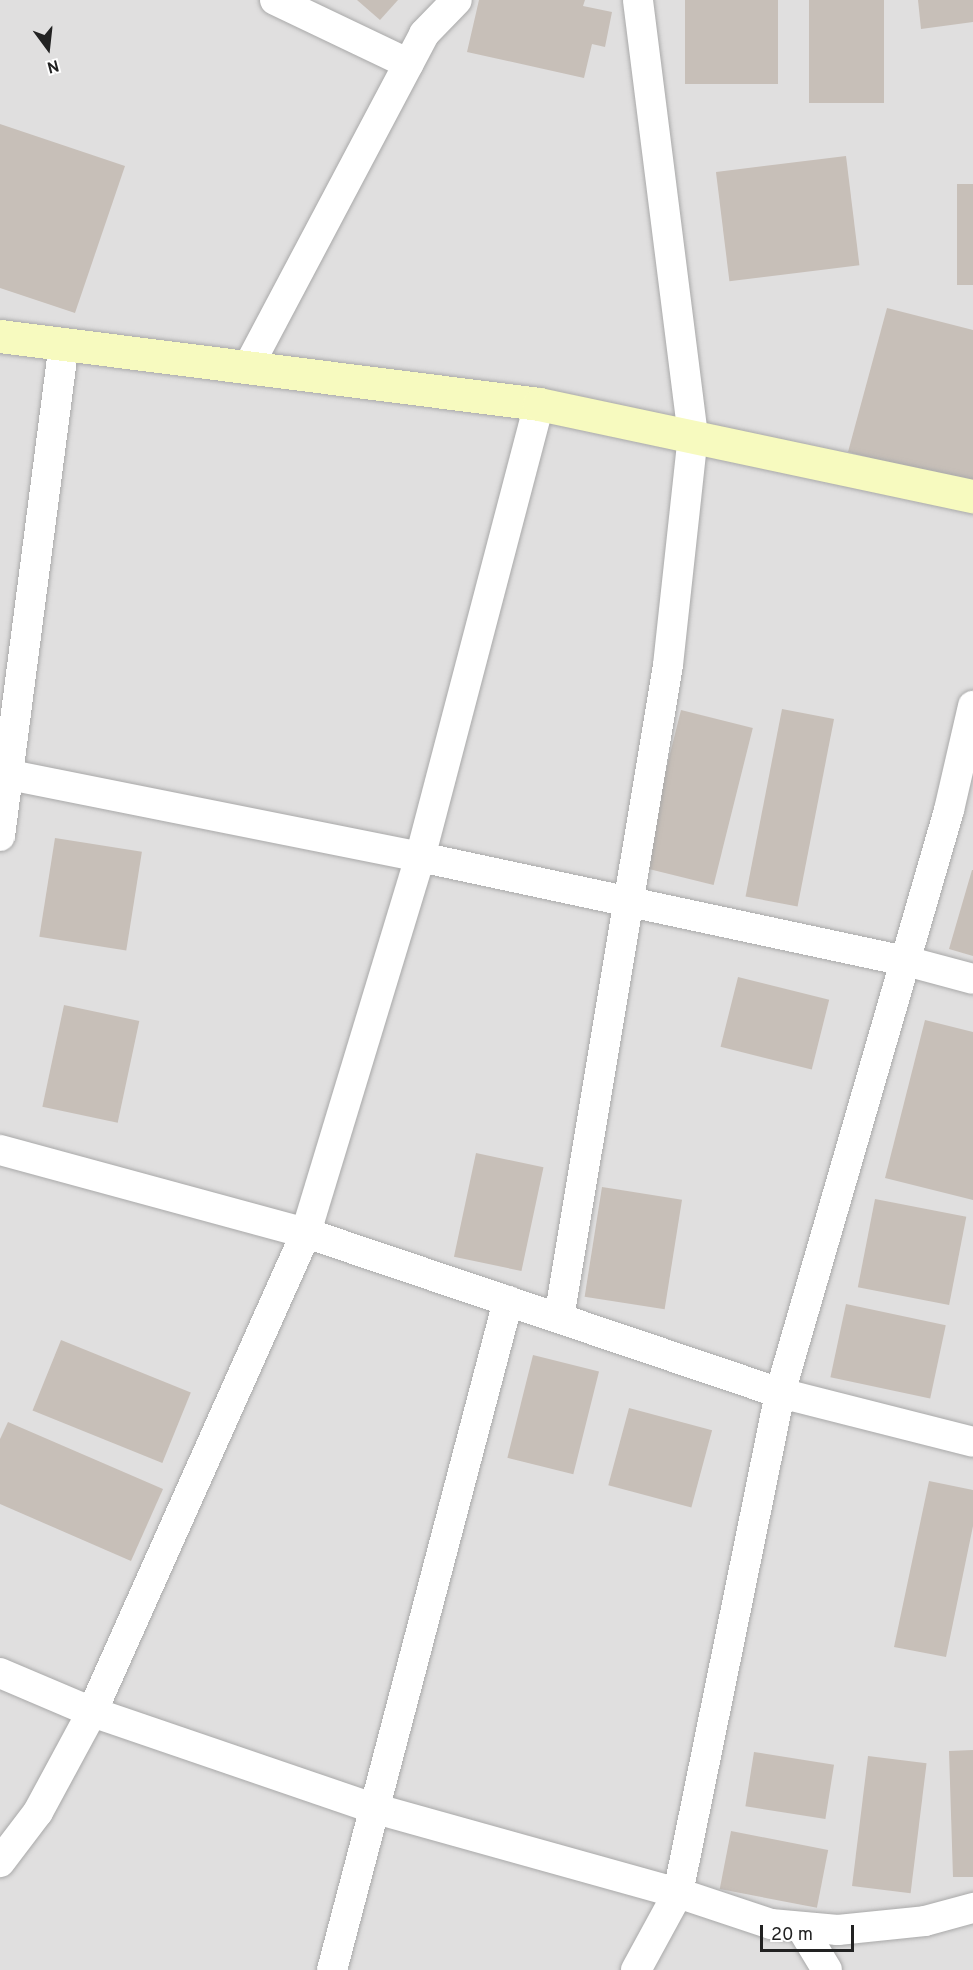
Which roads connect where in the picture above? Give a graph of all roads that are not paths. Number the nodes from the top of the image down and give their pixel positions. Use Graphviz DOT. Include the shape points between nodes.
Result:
graph roads {
  1 [pos="275,0"];
  2 [pos="457,0"];
  3 [pos="638,0"];
  4 [pos="408,64"];
  5 [pos="0,336"];
  6 [pos="63,344"];
  7 [pos="248,367"];
  8 [pos="539,404"];
  9 [pos="693,436"];
  10 [pos="973,496"];
  11 [pos="973,706"];
  12 [pos="966,770"];
  13 [pos="4,773"];
  14 [pos="0,836"];
  15 [pos="420,857"];
  16 [pos="627,901"];
  17 [pos="906,961"];
  18 [pos="973,979"];
  19 [pos="0,1150"];
  20 [pos="306,1233"];
  21 [pos="508,1301"];
  22 [pos="559,1318"];
  23 [pos="780,1393"];
  24 [pos="973,1442"];
  25 [pos="0,1673"];
  26 [pos="92,1712"];
  27 [pos="373,1808"];
  28 [pos="0,1862"];
  29 [pos="678,1893"];
  30 [pos="973,1908"];
  31 [pos="801,1927"];
  32 [pos="332,1970"];
  33 [pos="636,1970"];
  34 [pos="827,1970"];
  1 -- 4 [label="street"];
  2 -- 4 [label="street" via="424,34"];
  3 -- 9 [label="street"];
  4 -- 7 [label="street"];
  5 -- 6 [label="main road"];
  6 -- 7 [label="main road"];
  6 -- 13 [label="street"];
  7 -- 8 [label="main road"];
  8 -- 9 [label="main road"];
  8 -- 15 [label="street"];
  9 -- 10 [label="main road"];
  9 -- 16 [label="street" via="668,665"];
  11 -- 12 [label="street"];
  12 -- 17 [label="street"];
  13 -- 14 [label="street"];
  13 -- 15 [label="street"];
  15 -- 16 [label="street"];
  15 -- 20 [label="street"];
  16 -- 17 [label="street"];
  16 -- 22 [label="street"];
  17 -- 18 [label="street"];
  17 -- 23 [label="street"];
  19 -- 20 [label="street"];
  20 -- 21 [label="street"];
  20 -- 26 [label="street"];
  21 -- 22 [label="street"];
  21 -- 27 [label="street"];
  22 -- 23 [label="street"];
  23 -- 24 [label="street"];
  23 -- 29 [label="street"];
  25 -- 26 [label="street"];
  26 -- 27 [label="street"];
  26 -- 28 [label="street" via="38,1812"];
  27 -- 29 [label="street"];
  27 -- 32 [label="street"];
  29 -- 31 [label="street" via="771,1924"];
  29 -- 33 [label="street"];
  30 -- 31 [label="street" via="925,1921 838,1930"];
  31 -- 34 [label="street"];
}
